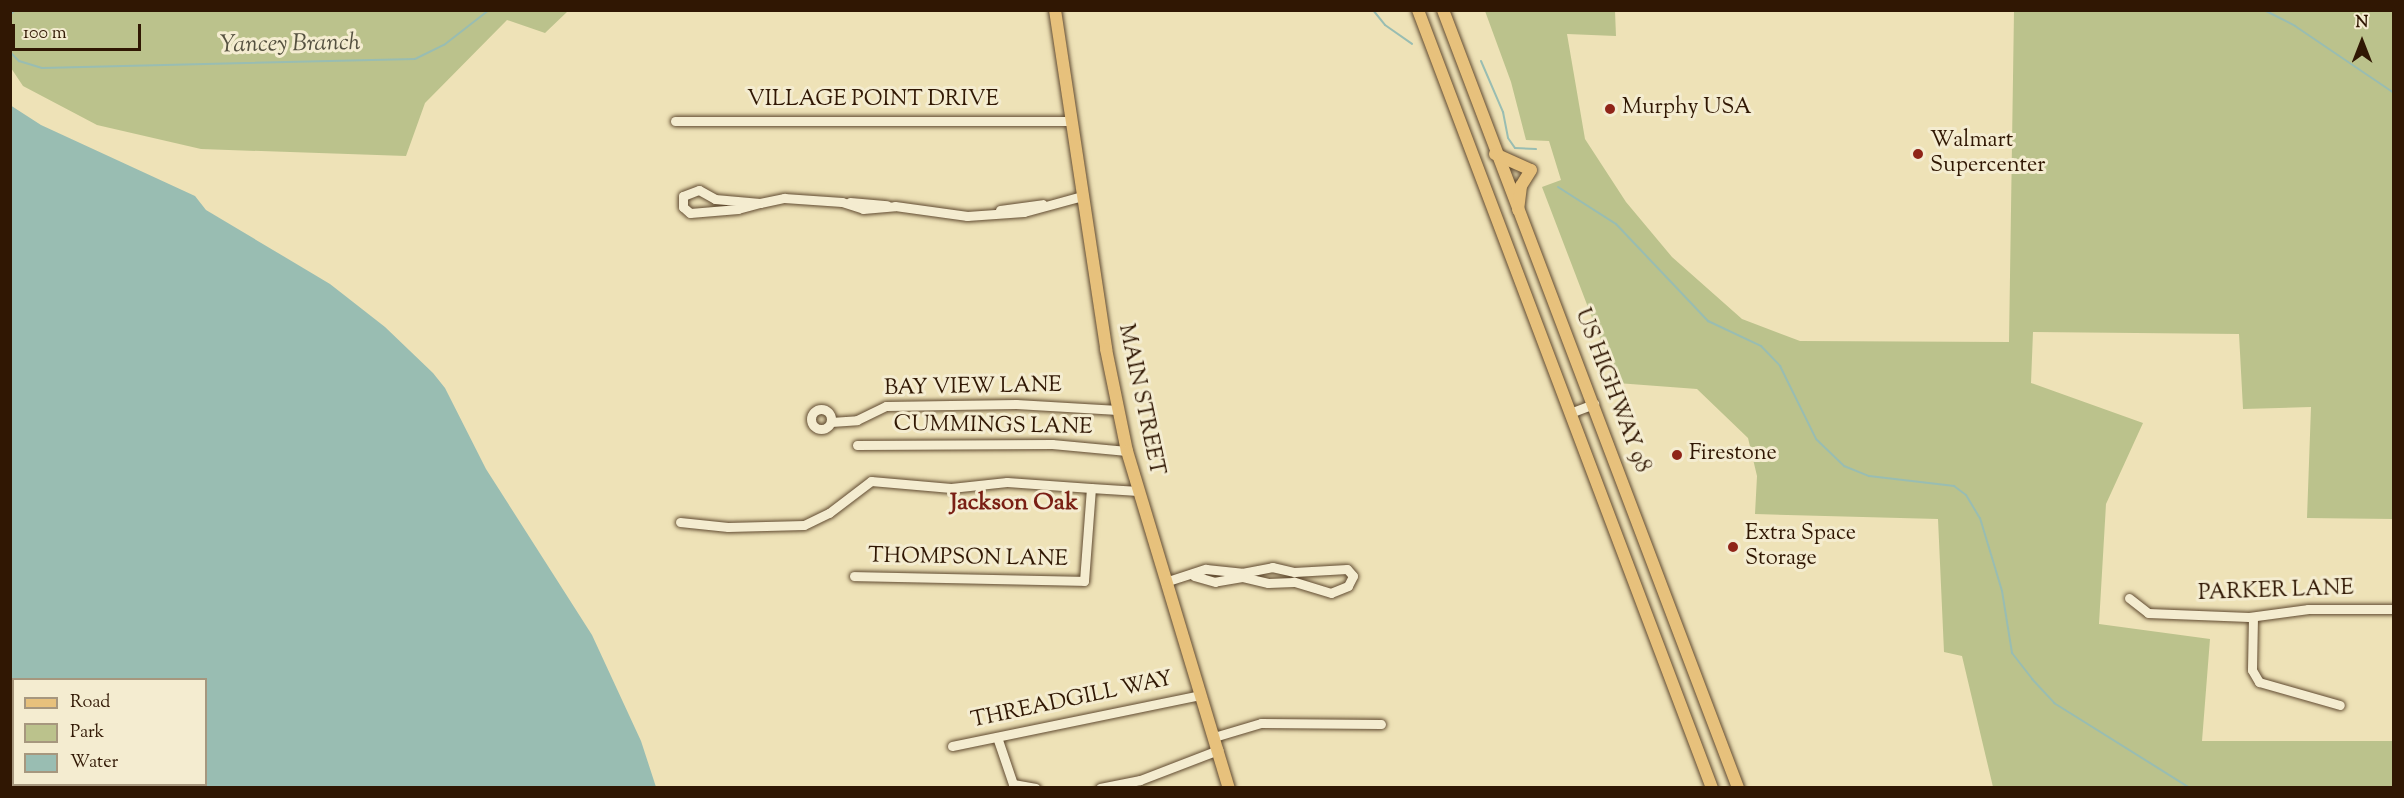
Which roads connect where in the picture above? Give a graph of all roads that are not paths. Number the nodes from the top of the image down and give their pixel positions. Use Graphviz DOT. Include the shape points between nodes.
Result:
graph roads {
  1 [pos="1055,10"];
  2 [pos="1418,10"];
  3 [pos="1443,10"];
  4 [pos="675,121"];
  5 [pos="1071,121"];
  6 [pos="1495,154"];
  7 [pos="1082,196"];
  8 [pos="760,203"];
  9 [pos="1518,211"];
  10 [pos="1594,404"];
  11 [pos="1118,410"];
  12 [pos="1570,413"];
  13 [pos="831,422"];
  14 [pos="857,445"];
  15 [pos="1127,451"];
  16 [pos="1091,488"];
  17 [pos="1138,491"];
  18 [pos="680,522"];
  19 [pos="1242,575"];
  20 [pos="854,576"];
  21 [pos="1294,577"];
  22 [pos="1168,581"];
  23 [pos="2129,598"];
  24 [pos="2394,609"];
  25 [pos="2253,617"];
  26 [pos="1200,695"];
  27 [pos="2340,705"];
  28 [pos="1381,724"];
  29 [pos="997,737"];
  30 [pos="1216,744"];
  31 [pos="952,746"];
  32 [pos="1736,787"];
  33 [pos="1036,788"];
  34 [pos="1100,788"];
  35 [pos="1229,788"];
  36 [pos="1712,788"];
  1 -- 5 [label="main road, MAIN STREET"];
  2 -- 12 [label="main road, US HIGHWAY 98"];
  3 -- 6 [label="main road, US HIGHWAY 98"];
  4 -- 5 [label="street, VILLAGE POINT DRIVE"];
  5 -- 7 [label="main road, MAIN STREET"];
  6 -- 9 [label="main road, US HIGHWAY 98"];
  6 -- 9 [label="main road" via="1531,170 1521,186"];
  7 -- 8 [label="street" via="1054,205 1028,203 967,216 895,206 863,209 842,202 784,198"];
  7 -- 11 [label="main road, MAIN STREET"];
  8 -- 8 [label="street" via="715,199 699,190 686,192 682,202 686,212 695,214"];
  9 -- 10 [label="main road, US HIGHWAY 98"];
  10 -- 12 [label="street"];
  10 -- 32 [label="main road, US HIGHWAY 98"];
  11 -- 13 [label="street, BAY VIEW LANE" via="1016,404 886,406 857,420"];
  11 -- 15 [label="main road, MAIN STREET"];
  12 -- 36 [label="main road, US HIGHWAY 98"];
  14 -- 15 [label="street, CUMMINGS LANE" via="1052,444"];
  15 -- 17 [label="main road, MAIN STREET"];
  16 -- 17 [label="street"];
  16 -- 18 [label="street" via="1007,482 951,488 871,481 830,513 804,525 728,527"];
  16 -- 20 [label="street, THOMPSON LANE" via="1084,581"];
  17 -- 22 [label="main road, MAIN STREET"];
  19 -- 21 [label="street" via="1268,583"];
  19 -- 21 [label="street" via="1272,567"];
  19 -- 22 [label="street" via="1206,569 1194,576"];
  21 -- 21 [label="street" via="1331,593 1348,586 1353,576 1347,569"];
  22 -- 26 [label="main road, MAIN STREET"];
  23 -- 25 [label="street, PARKER LANE" via="2148,613"];
  24 -- 25 [label="street, PARKER LANE" via="2308,609"];
  25 -- 27 [label="street" via="2252,670 2259,682"];
  26 -- 29 [label="street, THREADGILL WAY"];
  26 -- 30 [label="main road, MAIN STREET"];
  28 -- 30 [label="street" via="1261,723"];
  29 -- 31 [label="street, THREADGILL WAY"];
  29 -- 33 [label="street" via="1013,784"];
  30 -- 34 [label="street" via="1140,780"];
  30 -- 35 [label="main road, MAIN STREET"];
}
